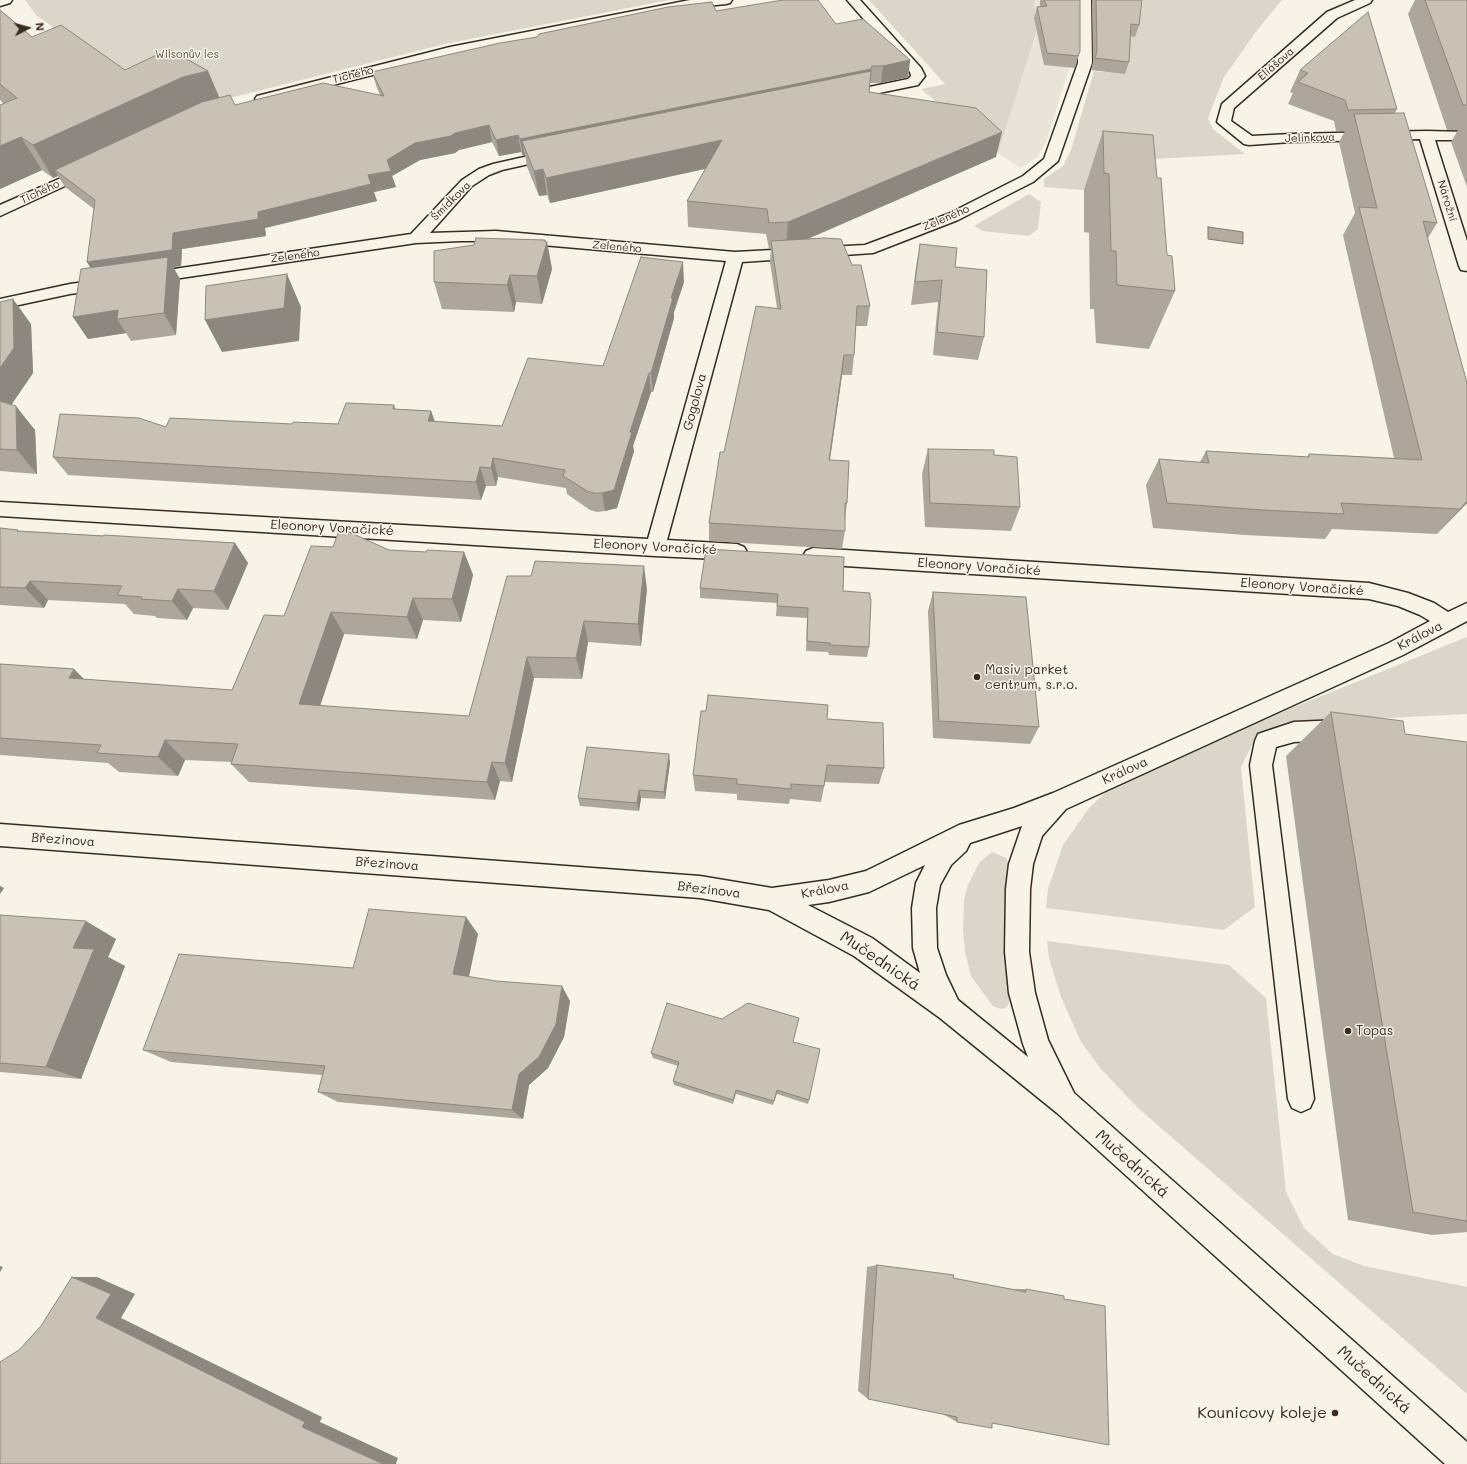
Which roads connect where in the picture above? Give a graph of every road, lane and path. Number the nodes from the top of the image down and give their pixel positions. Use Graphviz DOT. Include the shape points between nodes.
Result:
graph roads {
  1 [pos="6,0"];
  2 [pos="726,0"];
  3 [pos="853,0"];
  4 [pos="1086,0"];
  5 [pos="1366,0"];
  6 [pos="0,2"];
  7 [pos="827,100"];
  8 [pos="249,102"];
  9 [pos="1426,135"];
  10 [pos="1467,136"];
  11 [pos="1249,141"];
  12 [pos="571,151"];
  13 [pos="98,165"];
  14 [pos="0,211"];
  15 [pos="416,238"];
  16 [pos="735,257"];
  17 [pos="1467,266"];
  18 [pos="0,304"];
  19 [pos="0,509"];
  20 [pos="655,548"];
  21 [pos="758,553"];
  22 [pos="798,556"];
  23 [pos="1458,616"];
  24 [pos="1359,731"];
  25 [pos="1061,800"];
  26 [pos="967,833"];
  27 [pos="0,835"];
  28 [pos="772,899"];
  29 [pos="949,1009"];
  30 [pos="1301,1099"];
  31 [pos="1066,1104"];
  32 [pos="1467,1463"];
  1 -- 6 [label="street"];
  2 -- 8 [label="street, Tichého" via="679,5 450,50"];
  3 -- 7 [label="street" via="918,76 913,82"];
  4 -- 16 [label="street, Zeleného" via="1086,64 1051,161 1031,177 953,217 868,250"];
  5 -- 11 [label="street, Eliášova" via="1332,16 1227,106 1224,122"];
  9 -- 10 [label="street, Jelínkova"];
  9 -- 11 [label="street, Jelínkova"];
  9 -- 17 [label="street, Nárožní"];
  12 -- 15 [label="street, Šmídkova" via="484,172 467,183"];
  13 -- 14 [label="street, Tichého"];
  15 -- 16 [label="street, Zeleného" via="496,236"];
  15 -- 18 [label="street, Zeleného" via="70,289"];
  16 -- 20 [label="street, Gogolova"];
  19 -- 20 [label="street, Eleonory Voračické"];
  20 -- 21 [label="street, Eleonory Voračické"];
  22 -- 23 [label="street, Eleonory Voračické" via="1369,591"];
  23 -- 25 [label="street, Králova" via="1396,649"];
  24 -- 30 [label="street" via="1294,732 1273,739 1266,742 1261,764"];
  25 -- 26 [label="street, Králova" via="1016,818"];
  25 -- 31 [label="street" via="1032,830 1021,864 1017,952 1022,993 1036,1044"];
  26 -- 28 [label="street, Králova" via="869,881 829,891"];
  26 -- 29 [label="street" via="943,857 928,883 924,908 925,948 934,978"];
  27 -- 28 [label="street, Březinova" via="700,887"];
  28 -- 29 [label="street, Mučednická" via="863,946"];
  29 -- 31 [label="street, Mučednická"];
  31 -- 32 [label="street, Mučednická"];
}
